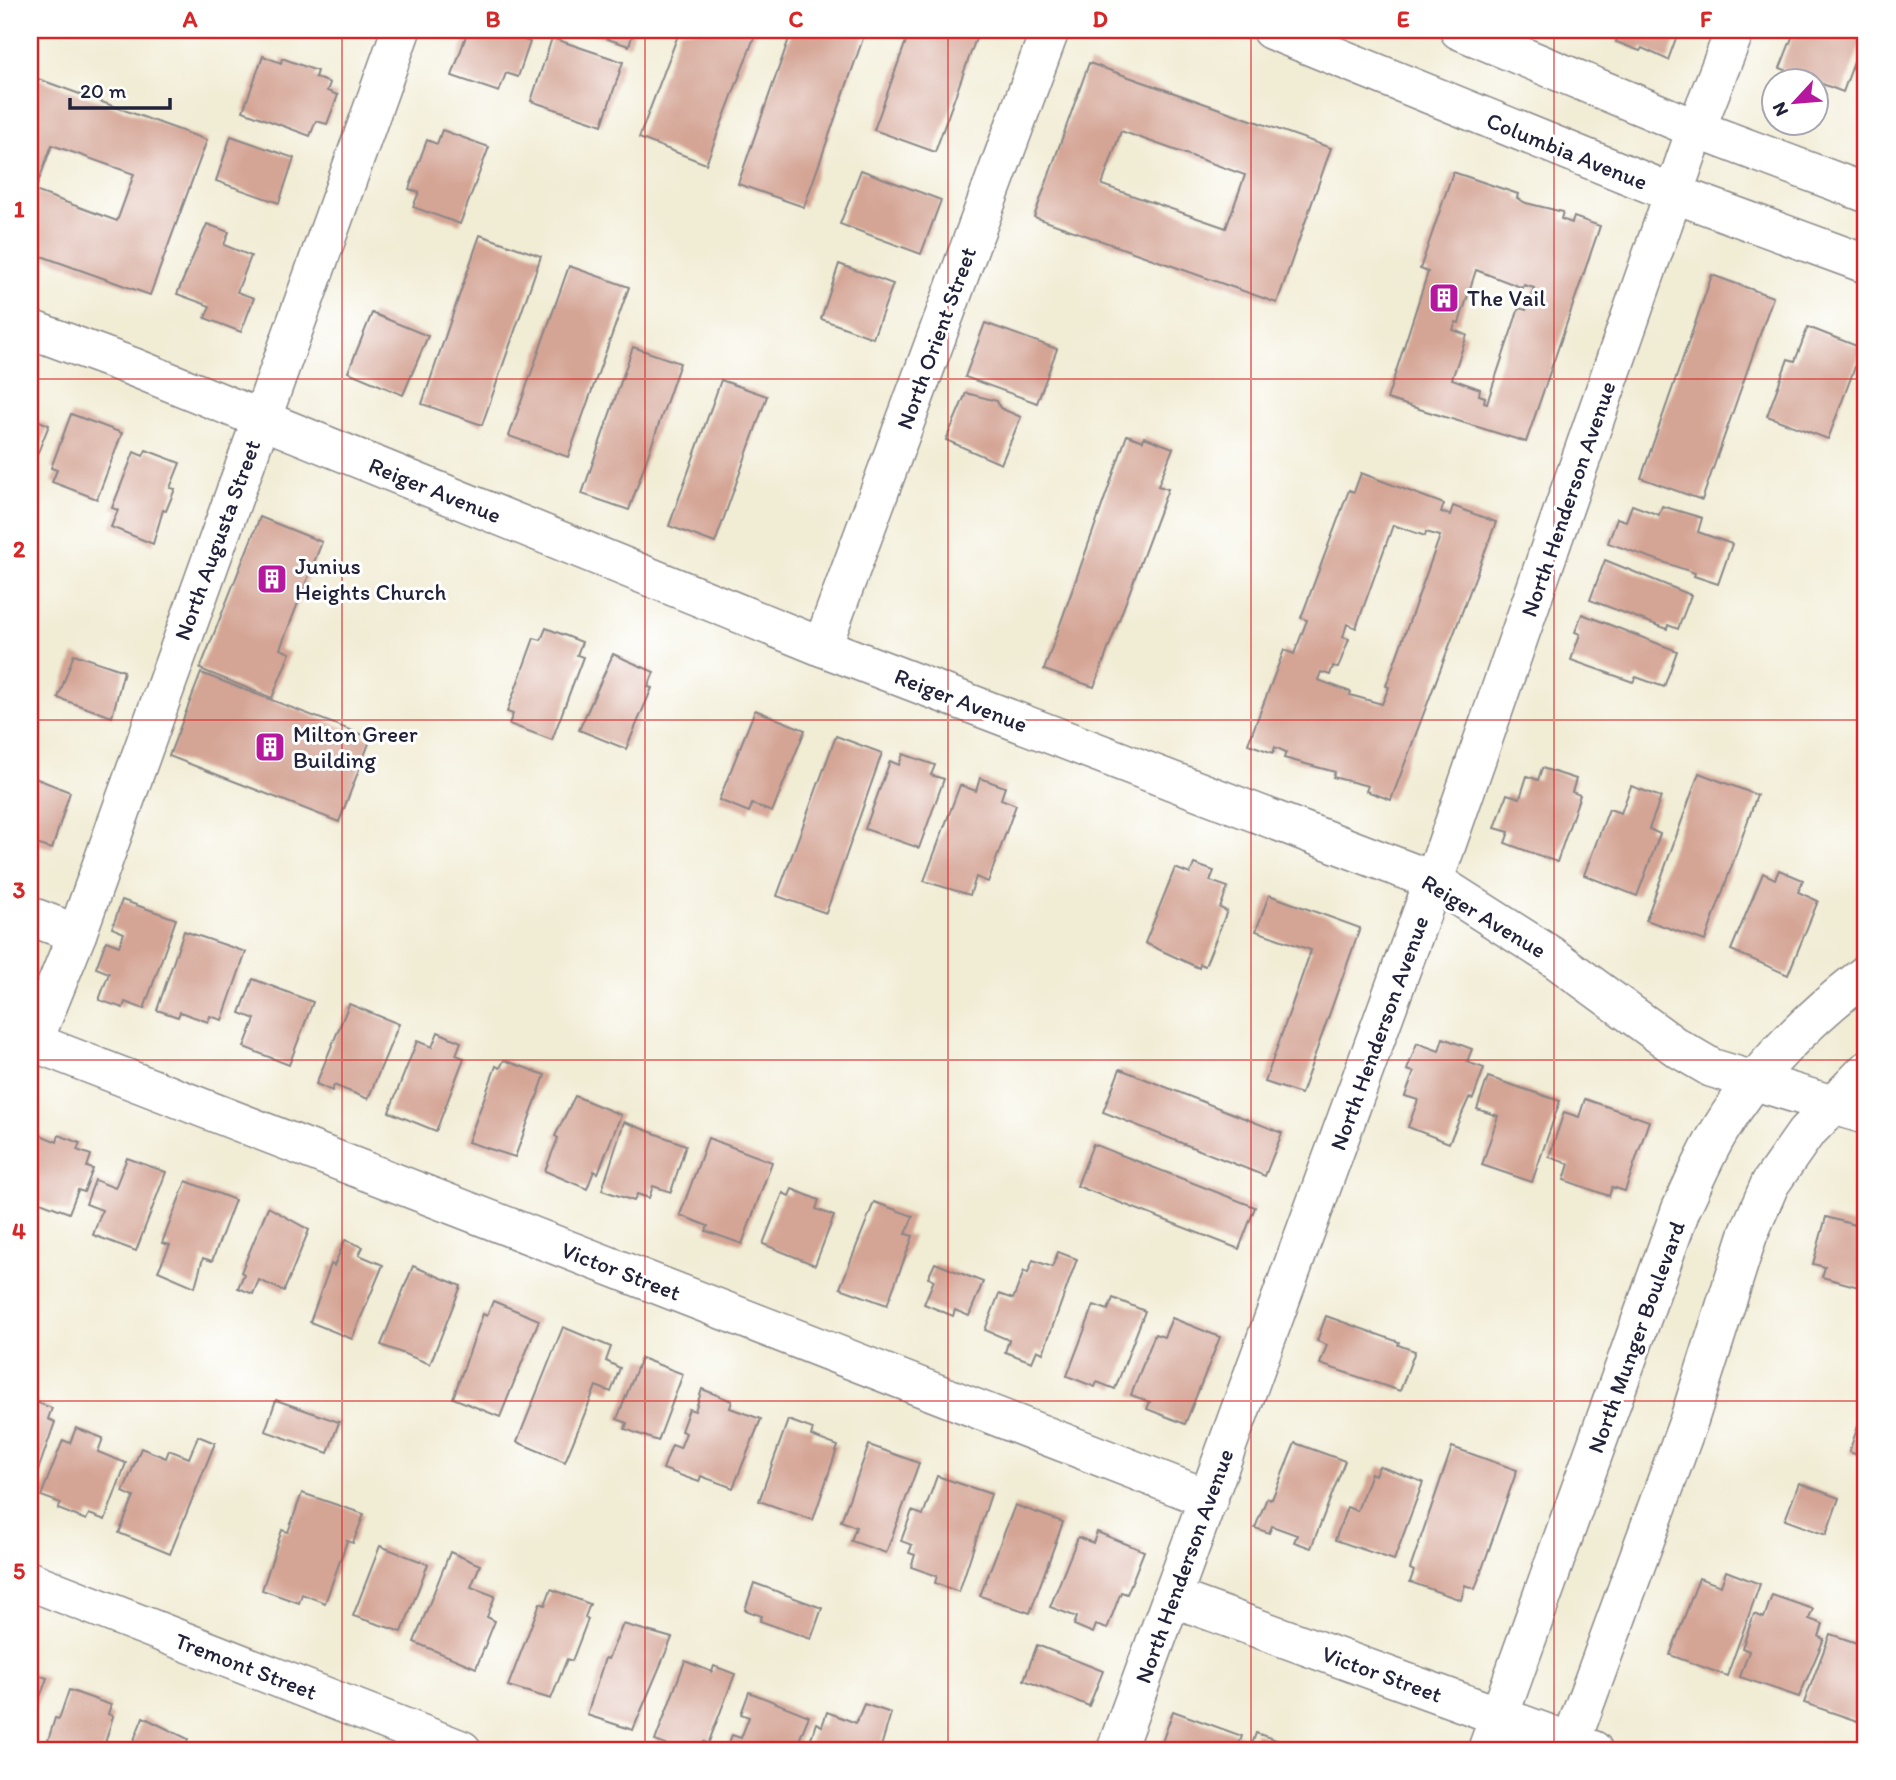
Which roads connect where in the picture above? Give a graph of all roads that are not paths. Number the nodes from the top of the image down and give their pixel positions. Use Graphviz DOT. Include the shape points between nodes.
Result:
graph roads {
  1 [pos="401,30"];
  2 [pos="1050,30"];
  3 [pos="1271,30"];
  4 [pos="1459,30"];
  5 [pos="1735,30"];
  6 [pos="1696,129"];
  7 [pos="1866,193"];
  8 [pos="1675,194"];
  9 [pos="1866,264"];
  10 [pos="30,329"];
  11 [pos="260,419"];
  12 [pos="822,647"];
  13 [pos="1434,881"];
  14 [pos="30,916"];
  15 [pos="77,934"];
  16 [pos="1866,974"];
  17 [pos="31,1046"];
  18 [pos="1866,1071"];
  19 [pos="1753,1082"];
  20 [pos="1849,1109"];
  21 [pos="1209,1499"];
  22 [pos="30,1581"];
  23 [pos="1171,1597"];
  24 [pos="1493,1734"];
  25 [pos="1577,1748"];
  26 [pos="462,1750"];
  27 [pos="1116,1750"];
  1 -- 11 [label="street, North Augusta Street"];
  2 -- 12 [label="street, North Orient Street"];
  3 -- 8 [label="street, Columbia Avenue"];
  4 -- 6 [label="street"];
  5 -- 6 [label="street, North Henderson Avenue"];
  6 -- 7 [label="street"];
  6 -- 8 [label="street, North Henderson Avenue"];
  8 -- 9 [label="street, Columbia Avenue"];
  8 -- 13 [label="street, North Henderson Avenue"];
  10 -- 11 [label="street, Reiger Avenue"];
  11 -- 12 [label="street, Reiger Avenue"];
  11 -- 15 [label="street, North Augusta Street"];
  12 -- 13 [label="street, Reiger Avenue"];
  13 -- 19 [label="street, Reiger Avenue" via="1550,955 1676,1047 1712,1068"];
  13 -- 21 [label="street, North Henderson Avenue"];
  14 -- 15 [label="street"];
  15 -- 17 [label="street, North Augusta Street"];
  16 -- 19 [label="street, North Munger Boulevard" via="1808,1022"];
  17 -- 21 [label="street, Victor Street"];
  18 -- 20 [label="street"];
  19 -- 20 [label="street, Reiger Avenue"];
  19 -- 24 [label="street, North Munger Boulevard" via="1722,1126 1681,1209"];
  20 -- 25 [label="street" via="1795,1145 1770,1184 1748,1235"];
  21 -- 23 [label="street, North Henderson Avenue"];
  22 -- 26 [label="street, Tremont Street"];
  23 -- 24 [label="street, Victor Street"];
  23 -- 27 [label="street, North Henderson Avenue"];
  24 -- 25 [label="street, Victor Street"];
}
